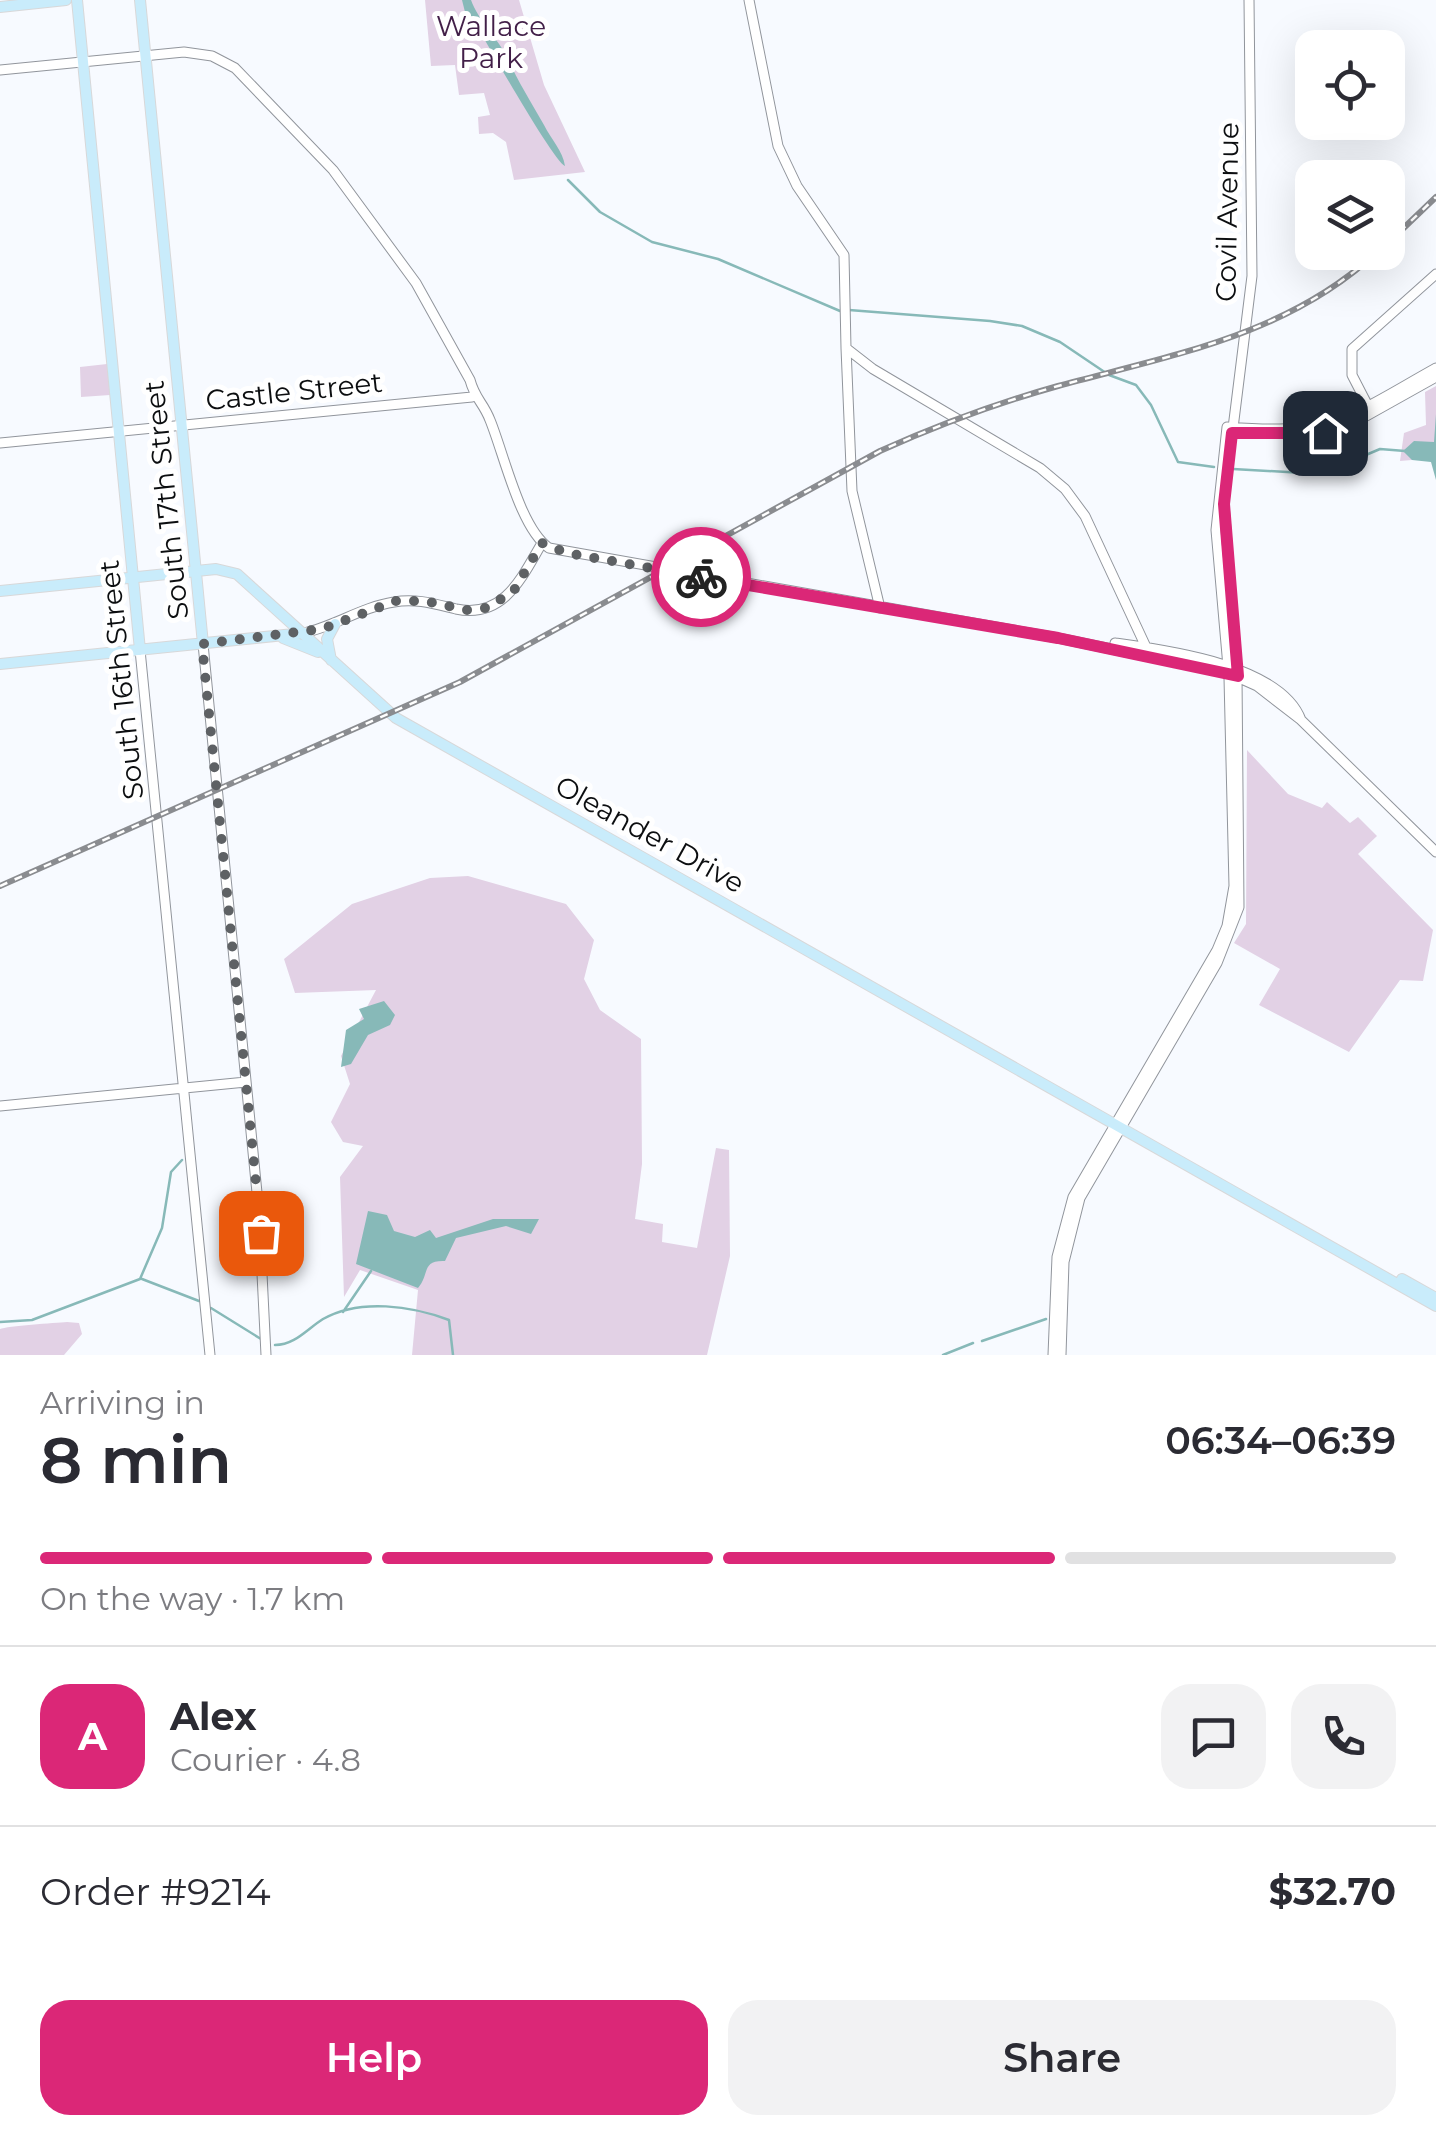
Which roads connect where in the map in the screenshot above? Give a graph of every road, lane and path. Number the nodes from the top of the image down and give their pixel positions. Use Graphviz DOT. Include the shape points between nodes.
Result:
graph roads {
  1 [pos="10,0"];
  2 [pos="66,0"];
  3 [pos="76,0"];
  4 [pos="140,0"];
  5 [pos="748,0"];
  6 [pos="1249,0"];
  7 [pos="0,4"];
  8 [pos="145,55"];
  9 [pos="82,62"];
  10 [pos="0,70"];
  11 [pos="1436,274"];
  12 [pos="846,348"];
  13 [pos="1436,368"];
  14 [pos="1436,376"];
  15 [pos="472,396"];
  16 [pos="1368,406"];
  17 [pos="181,425"];
  18 [pos="1229,428"];
  19 [pos="119,431"];
  20 [pos="0,443"];
  21 [pos="542,543"];
  22 [pos="196,571"];
  23 [pos="133,577"];
  24 [pos="0,591"];
  25 [pos="880,608"];
  26 [pos="287,616"];
  27 [pos="335,624"];
  28 [pos="302,630"];
  29 [pos="276,637"];
  30 [pos="1058,638"];
  31 [pos="1225,640"];
  32 [pos="208,644"];
  33 [pos="1146,647"];
  34 [pos="140,650"];
  35 [pos="327,658"];
  36 [pos="1213,661"];
  37 [pos="0,664"];
  38 [pos="1232,670"];
  39 [pos="1436,852"];
  40 [pos="246,1082"];
  41 [pos="184,1088"];
  42 [pos="0,1106"];
  43 [pos="1117,1122"];
  44 [pos="1055,1281"];
  45 [pos="1436,1298"];
  46 [pos="1436,1306"];
  47 [pos="1062,1319"];
  48 [pos="210,1355"];
  49 [pos="266,1355"];
  50 [pos="1057,1355"];
  1 -- 7 [label="main road"];
  2 -- 7 [label="main road"];
  3 -- 9 [label="main road, South 16th Street"];
  4 -- 8 [label="main road, South 17th Street"];
  5 -- 12 [label="main road" via="778,146 844,255"];
  6 -- 18 [label="main road, Covil Avenue" via="1252,276"];
  8 -- 9 [label="main road"];
  8 -- 15 [label="main road" via="200,53 240,72 334,170 416,283 470,380"];
  8 -- 17 [label="main road, South 17th Street"];
  9 -- 10 [label="main road"];
  9 -- 19 [label="main road, South 16th Street"];
  11 -- 16 [label="main road" via="1354,346 1352,375"];
  12 -- 25 [label="main road" via="852,492"];
  12 -- 33 [label="main road" via="1065,489"];
  13 -- 16 [label="main road"];
  14 -- 18 [label="main road" via="1333,431 1298,436"];
  15 -- 17 [label="main road, Castle Street"];
  15 -- 21 [label="main road" via="489,416"];
  16 -- 18 [label="main road" via="1310,429"];
  17 -- 19 [label="main road, Castle Street"];
  17 -- 22 [label="main road, South 17th Street"];
  18 -- 31 [label="main road" via="1216,530"];
  18 -- 38 [label="main road" via="1224,504"];
  19 -- 20 [label="main road, Castle Street"];
  19 -- 23 [label="main road, South 16th Street"];
  21 -- 25 [label="main road" via="567,553"];
  21 -- 27 [label="main road" via="516,588 496,604 467,610 396,601"];
  22 -- 23 [label="main road"];
  22 -- 26 [label="main road, Oleander Drive" via="238,574"];
  22 -- 32 [label="main road, South 17th Street"];
  23 -- 24 [label="main road"];
  23 -- 34 [label="main road, South 16th Street"];
  25 -- 30 [label="main road"];
  26 -- 28 [label="main road, Oleander Drive"];
  26 -- 29 [label="main road" via="289,628"];
  27 -- 28 [label="main road"];
  27 -- 35 [label="main road" via="326,639"];
  28 -- 29 [label="main road"];
  28 -- 35 [label="main road, Oleander Drive"];
  29 -- 32 [label="main road"];
  29 -- 35 [label="main road"];
  30 -- 33 [label="main road"];
  30 -- 38 [label="main road"];
  31 -- 36 [label="main road"];
  31 -- 38 [label="main road"];
  32 -- 34 [label="main road"];
  32 -- 40 [label="main road, South 17th Street"];
  33 -- 36 [label="main road"];
  34 -- 37 [label="main road"];
  34 -- 41 [label="main road, South 16th Street"];
  35 -- 43 [label="main road, Oleander Drive" via="403,722"];
  36 -- 38 [label="main road"];
  38 -- 39 [label="main road" via="1301,720"];
  38 -- 43 [label="main road" via="1237,914 1217,963"];
  40 -- 41 [label="main road"];
  40 -- 49 [label="main road, South 17th Street"];
  41 -- 42 [label="main road"];
  41 -- 48 [label="main road, South 16th Street"];
  43 -- 44 [label="main road" via="1073,1196"];
  43 -- 45 [label="main road, Oleander Drive"];
  43 -- 46 [label="main road, Oleander Drive"];
  43 -- 47 [label="main road" via="1072,1222"];
  44 -- 47 [label="main road"];
  44 -- 50 [label="main road"];
  47 -- 50 [label="main road"];
}
